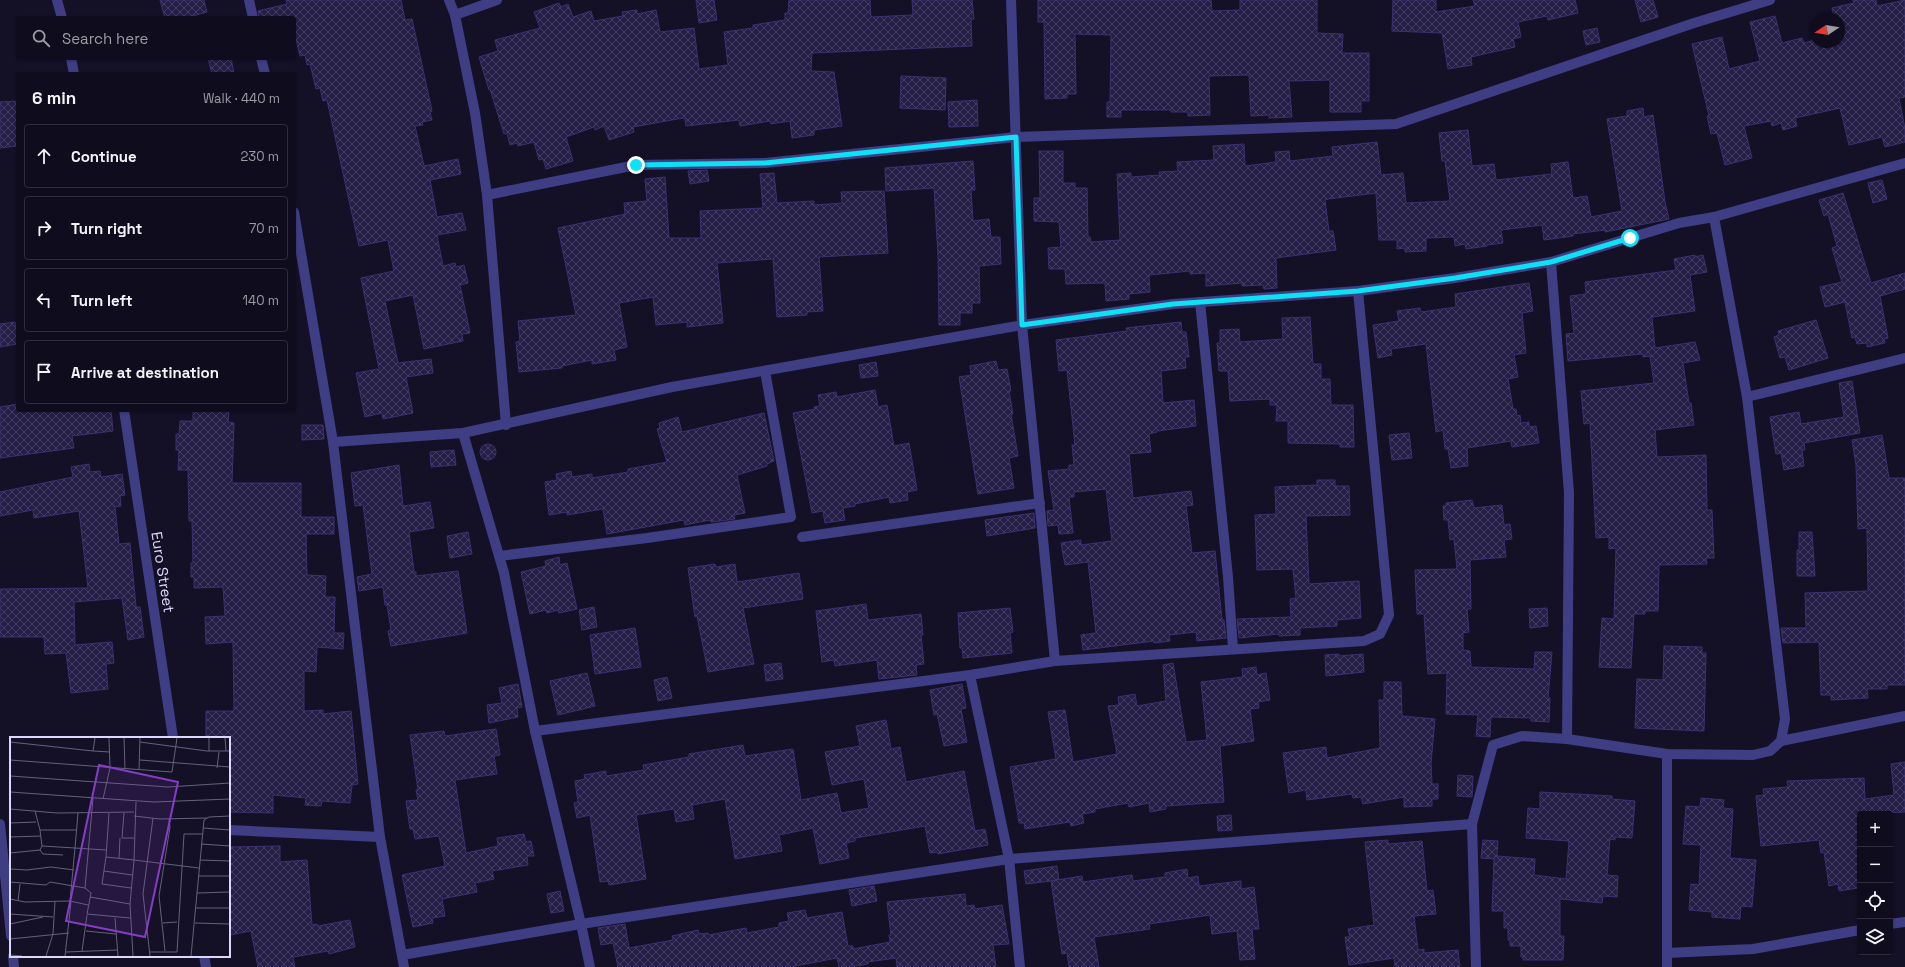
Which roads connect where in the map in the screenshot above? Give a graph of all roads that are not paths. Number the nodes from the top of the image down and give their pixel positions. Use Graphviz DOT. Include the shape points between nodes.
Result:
graph roads {
  1 [pos="58,0"];
  2 [pos="249,0"];
  3 [pos="449,0"];
  4 [pos="497,0"];
  5 [pos="1011,0"];
  6 [pos="1770,0"];
  7 [pos="455,15"];
  8 [pos="62,16"];
  9 [pos="253,16"];
  10 [pos="71,60"];
  11 [pos="262,60"];
  12 [pos="74,72"];
  13 [pos="265,72"];
  14 [pos="1016,137"];
  15 [pos="1905,163"];
  16 [pos="487,195"];
  17 [pos="1714,217"];
  18 [pos="296,224"];
  19 [pos="1551,262"];
  20 [pos="1358,291"];
  21 [pos="1200,302"];
  22 [pos="1022,325"];
  23 [pos="1905,358"];
  24 [pos="765,371"];
  25 [pos="1747,397"];
  26 [pos="124,412"];
  27 [pos="506,425"];
  28 [pos="463,433"];
  29 [pos="333,442"];
  30 [pos="1040,503"];
  31 [pos="802,537"];
  32 [pos="499,556"];
  33 [pos="1233,649"];
  34 [pos="1056,661"];
  35 [pos="970,675"];
  36 [pos="1905,716"];
  37 [pos="534,731"];
  38 [pos="173,737"];
  39 [pos="1567,739"];
  40 [pos="1781,741"];
  41 [pos="1667,754"];
  42 [pos="1472,824"];
  43 [pos="3,830"];
  44 [pos="230,830"];
  45 [pos="380,837"];
  46 [pos="1008,859"];
  47 [pos="1905,922"];
  48 [pos="10,923"];
  49 [pos="582,924"];
  50 [pos="1893,924"];
  51 [pos="1857,931"];
  52 [pos="1667,953"];
  53 [pos="402,955"];
  54 [pos="13,957"];
  55 [pos="204,957"];
  56 [pos="14,967"];
  57 [pos="206,967"];
  58 [pos="404,967"];
  59 [pos="590,967"];
  60 [pos="1020,967"];
  61 [pos="1476,967"];
  62 [pos="1667,967"];
  1 -- 8 [label="street"];
  2 -- 9 [label="street"];
  3 -- 7 [label="street"];
  4 -- 7 [label="street"];
  5 -- 14 [label="street"];
  6 -- 14 [label="street" via="1694,23 1396,124"];
  7 -- 16 [label="street" via="475,113"];
  10 -- 12 [label="street"];
  11 -- 13 [label="street"];
  14 -- 16 [label="street" via="765,163 636,165"];
  14 -- 22 [label="street"];
  15 -- 17 [label="street"];
  16 -- 27 [label="street"];
  17 -- 19 [label="street" via="1679,223"];
  17 -- 25 [label="street"];
  18 -- 29 [label="street"];
  19 -- 20 [label="street"];
  19 -- 39 [label="street" via="1570,493"];
  20 -- 21 [label="street"];
  20 -- 33 [label="street" via="1389,615 1380,634 1364,641"];
  21 -- 22 [label="street"];
  21 -- 33 [label="street"];
  22 -- 24 [label="street"];
  22 -- 30 [label="street"];
  23 -- 25 [label="street"];
  24 -- 27 [label="street" via="672,387"];
  24 -- 32 [label="street" via="791,517"];
  25 -- 40 [label="street" via="1785,719"];
  26 -- 38 [label="street, Euro Street"];
  27 -- 28 [label="street"];
  28 -- 29 [label="street"];
  28 -- 32 [label="street"];
  29 -- 45 [label="street"];
  30 -- 31 [label="street"];
  30 -- 34 [label="street"];
  32 -- 37 [label="street"];
  33 -- 34 [label="street"];
  34 -- 35 [label="street"];
  35 -- 37 [label="street"];
  35 -- 46 [label="street"];
  36 -- 40 [label="street"];
  37 -- 49 [label="street"];
  39 -- 41 [label="street"];
  39 -- 42 [label="street" via="1522,736 1493,745"];
  40 -- 41 [label="street" via="1770,751 1753,755"];
  41 -- 52 [label="street"];
  42 -- 46 [label="street"];
  42 -- 61 [label="street"];
  43 -- 48 [label="street"];
  44 -- 45 [label="street"];
  45 -- 53 [label="street"];
  46 -- 49 [label="street"];
  46 -- 60 [label="street"];
  47 -- 50 [label="street"];
  49 -- 53 [label="street"];
  49 -- 59 [label="street"];
  51 -- 52 [label="street" via="1753,949"];
  52 -- 62 [label="street"];
  53 -- 58 [label="street"];
  54 -- 56 [label="street"];
  55 -- 57 [label="street"];
}
